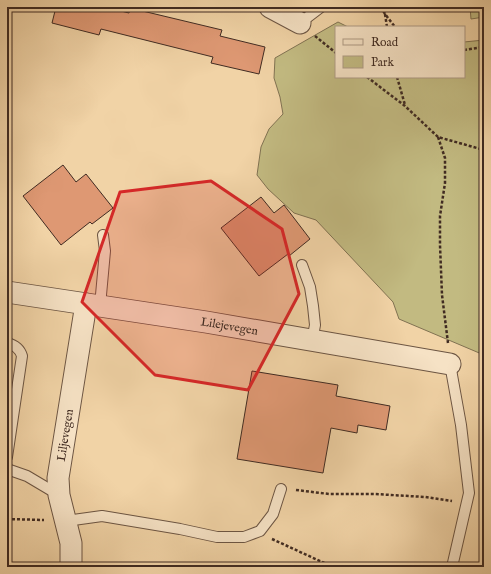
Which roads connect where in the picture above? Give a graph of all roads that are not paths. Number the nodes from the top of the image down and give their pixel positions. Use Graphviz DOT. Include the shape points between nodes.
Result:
graph roads {
  1 [pos="270,7"];
  2 [pos="321,7"];
  3 [pos="300,23"];
  4 [pos="103,235"];
  5 [pos="302,264"];
  6 [pos="7,292"];
  7 [pos="93,305"];
  8 [pos="312,341"];
  9 [pos="7,343"];
  10 [pos="450,364"];
  11 [pos="11,404"];
  12 [pos="7,457"];
  13 [pos="7,469"];
  14 [pos="281,489"];
  15 [pos="59,495"];
  16 [pos="66,521"];
  17 [pos="71,567"];
  18 [pos="452,567"];
  1 -- 3 [label="street"];
  2 -- 3 [label="lane"];
  4 -- 7 [label="lane" via="105,251"];
  5 -- 8 [label="lane" via="313,306 315,325"];
  6 -- 7 [label="street, Lilejevegen"];
  7 -- 8 [label="street, Lilejevegen"];
  7 -- 15 [label="street, Liljevegen" via="58,478"];
  8 -- 10 [label="street, Lilejevegen"];
  9 -- 11 [label="lane" via="20,350 22,356"];
  10 -- 18 [label="lane" via="469,493"];
  11 -- 12 [label="lane"];
  13 -- 15 [label="lane" via="27,476"];
  14 -- 16 [label="lane" via="274,514 260,531 244,537 217,537 102,516"];
  15 -- 16 [label="street, Liljevegen"];
  16 -- 17 [label="street, Liljevegen" via="71,543"];
}
